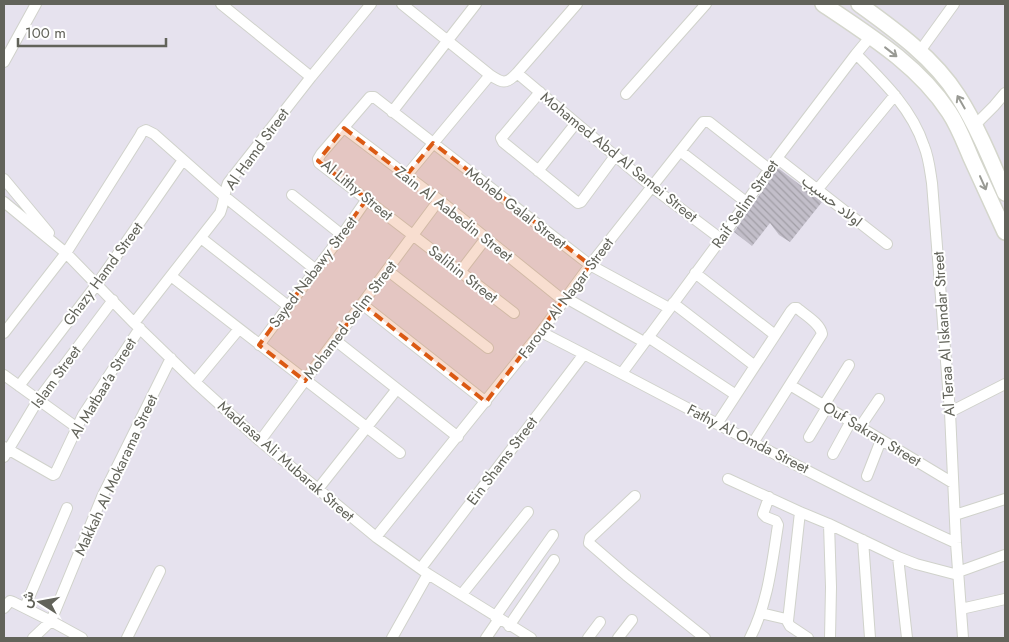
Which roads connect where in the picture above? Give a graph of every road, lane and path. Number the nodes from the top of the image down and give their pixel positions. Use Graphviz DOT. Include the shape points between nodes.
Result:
graph roads {
  1 [pos="36,4"];
  2 [pos="221,4"];
  3 [pos="371,4"];
  4 [pos="402,4"];
  5 [pos="476,4"];
  6 [pos="577,4"];
  7 [pos="706,4"];
  8 [pos="823,4"];
  9 [pos="860,4"];
  10 [pos="954,4"];
  11 [pos="871,36"];
  12 [pos="448,41"];
  13 [pos="920,51"];
  14 [pos="856,54"];
  15 [pos="4,62"];
  16 [pos="517,73"];
  17 [pos="490,75"];
  18 [pos="311,77"];
  19 [pos="540,92"];
  20 [pos="1005,92"];
  21 [pos="626,94"];
  22 [pos="895,95"];
  23 [pos="370,97"];
  24 [pos="392,112"];
  25 [pos="576,123"];
  26 [pos="974,125"];
  27 [pos="344,128"];
  28 [pos="433,143"];
  29 [pos="680,151"];
  30 [pos="615,156"];
  31 [pos="777,158"];
  32 [pos="183,160"];
  33 [pos="769,170"];
  34 [pos="538,171"];
  35 [pos="406,176"];
  36 [pos="4,179"];
  37 [pos="652,187"];
  38 [pos="817,190"];
  39 [pos="1005,193"];
  40 [pos="292,195"];
  41 [pos="224,196"];
  42 [pos="367,199"];
  43 [pos="439,200"];
  44 [pos="4,202"];
  45 [pos="746,202"];
  46 [pos="1005,232"];
  47 [pos="413,234"];
  48 [pos="342,235"];
  49 [pos="201,238"];
  50 [pos="486,238"];
  51 [pos="721,239"];
  52 [pos="887,244"];
  53 [pos="66,253"];
  54 [pos="590,265"];
  55 [pos="316,270"];
  56 [pos="387,270"];
  57 [pos="460,272"];
  58 [pos="695,273"];
  59 [pos="171,276"];
  60 [pos="98,284"];
  61 [pos="565,299"];
  62 [pos="113,300"];
  63 [pos="362,304"];
  64 [pos="288,306"];
  65 [pos="671,306"];
  66 [pos="514,312"];
  67 [pos="137,325"];
  68 [pos="239,329"];
  69 [pos="541,332"];
  70 [pos="4,333"];
  71 [pos="775,335"];
  72 [pos="335,340"];
  73 [pos="646,340"];
  74 [pos="259,345"];
  75 [pos="488,348"];
  76 [pos="584,354"];
  77 [pos="171,358"];
  78 [pos="850,365"];
  79 [pos="755,366"];
  80 [pos="622,373"];
  81 [pos="4,375"];
  82 [pos="305,381"];
  83 [pos="195,382"];
  84 [pos="1005,384"];
  85 [pos="790,385"];
  86 [pos="19,386"];
  87 [pos="397,389"];
  88 [pos="736,395"];
  89 [pos="879,399"];
  90 [pos="38,400"];
  91 [pos="486,402"];
  92 [pos="825,406"];
  93 [pos="950,412"];
  94 [pos="717,424"];
  95 [pos="855,424"];
  96 [pos="76,427"];
  97 [pos="366,427"];
  98 [pos="458,437"];
  99 [pos="809,437"];
  100 [pos="881,440"];
  101 [pos="260,441"];
  102 [pos="753,443"];
  103 [pos="5,451"];
  104 [pos="400,454"];
  105 [pos="833,454"];
  106 [pos="867,476"];
  107 [pos="728,479"];
  108 [pos="953,483"];
  109 [pos="318,489"];
  110 [pos="635,496"];
  111 [pos="769,497"];
  112 [pos="1005,499"];
  113 [pos="67,508"];
  114 [pos="528,512"];
  115 [pos="800,512"];
  116 [pos="955,515"];
  117 [pos="829,524"];
  118 [pos="553,535"];
  119 [pos="376,537"];
  120 [pos="863,540"];
  121 [pos="956,542"];
  122 [pos="1005,556"];
  123 [pos="898,557"];
  124 [pos="554,560"];
  125 [pos="160,571"];
  126 [pos="425,571"];
  127 [pos="958,574"];
  128 [pos="462,594"];
  129 [pos="1005,599"];
  130 [pos="25,607"];
  131 [pos="4,608"];
  132 [pos="961,609"];
  133 [pos="761,613"];
  134 [pos="497,618"];
  135 [pos="632,620"];
  136 [pos="51,621"];
  137 [pos="788,621"];
  138 [pos="600,622"];
  139 [pos="509,626"];
  140 [pos="33,638"];
  141 [pos="82,638"];
  142 [pos="126,638"];
  143 [pos="392,638"];
  144 [pos="486,638"];
  145 [pos="530,638"];
  146 [pos="588,638"];
  147 [pos="618,638"];
  148 [pos="705,638"];
  149 [pos="750,638"];
  150 [pos="808,638"];
  151 [pos="830,638"];
  152 [pos="870,638"];
  153 [pos="907,638"];
  154 [pos="963,638"];
  1 -- 15 [label="street"];
  2 -- 18 [label="street"];
  3 -- 18 [label="street, Al Hamd Street"];
  4 -- 12 [label="street"];
  5 -- 12 [label="street"];
  6 -- 16 [label="street"];
  7 -- 21 [label="street"];
  8 -- 11 [label="street"];
  9 -- 13 [label="street"];
  10 -- 13 [label="street"];
  11 -- 14 [label="street, Raif Selim Street"];
  11 -- 46 [label="street, one-way" via="919,77 950,113"];
  12 -- 17 [label="street"];
  12 -- 24 [label="street"];
  26 -- 13 [label="street, one-way" via="957,94"];
  14 -- 22 [label="street, Al Teraa Al Iskandar Street"];
  14 -- 31 [label="street, Raif Selim Street"];
  16 -- 17 [label="street" via="507,82"];
  16 -- 19 [label="street, Mohamed Abd Al Samei Street"];
  17 -- 28 [label="street"];
  18 -- 41 [label="street, Al Hamd Street" via="228,183"];
  19 -- 25 [label="street, Mohamed Abd Al Samei Street"];
  19 -- 34 [label="street" via="501,138"];
  20 -- 26 [label="street"];
  22 -- 38 [label="street"];
  22 -- 93 [label="street, Al Teraa Al Iskandar Street" via="917,128 930,164"];
  23 -- 24 [label="street, Moheb Galal Street"];
  23 -- 27 [label="street, Al Lithy Street"];
  24 -- 28 [label="street, Moheb Galal Street"];
  25 -- 30 [label="street, Mohamed Abd Al Samei Street"];
  25 -- 34 [label="street"];
  26 -- 39 [label="street"];
  27 -- 35 [label="street, Zain Al Aabedin Street"];
  27 -- 42 [label="street, Al Lithy Street" via="318,161"];
  28 -- 35 [label="street"];
  28 -- 54 [label="street, Moheb Galal Street"];
  29 -- 33 [label="street, Farouq Al Nagar Street" via="701,124 709,122"];
  29 -- 37 [label="street, Farouq Al Nagar Street"];
  29 -- 45 [label="street"];
  30 -- 34 [label="street" via="581,202"];
  30 -- 37 [label="street, Mohamed Abd Al Samei Street"];
  31 -- 33 [label="street, Raif Selim Street"];
  31 -- 38 [label="street, اولاد حسيب"];
  32 -- 41 [label="street"];
  32 -- 53 [label="street" via="154,134 146,130 142,132"];
  32 -- 60 [label="street, Ghazy Hamd Street"];
  33 -- 45 [label="street, Raif Selim Street"];
  35 -- 43 [label="street, Zain Al Aabedin Street"];
  36 -- 53 [label="street, Madrasa Ali Mubarak Street"];
  37 -- 51 [label="street, Mohamed Abd Al Samei Street"];
  37 -- 54 [label="street, Farouq Al Nagar Street"];
  38 -- 52 [label="street, اولاد حسيب"];
  40 -- 48 [label="street"];
  41 -- 49 [label="street, Al Hamd Street" via="220,213"];
  41 -- 55 [label="street"];
  42 -- 47 [label="street, Al Lithy Street"];
  42 -- 48 [label="street, Sayed Nabawy Street"];
  43 -- 47 [label="street, Mohamed Selim Street"];
  43 -- 50 [label="street, Zain Al Aabedin Street"];
  44 -- 53 [label="street, Madrasa Ali Mubarak Street"];
  45 -- 51 [label="street, Raif Selim Street"];
  47 -- 56 [label="street, Mohamed Selim Street"];
  47 -- 57 [label="street, Salihin Street"];
  48 -- 55 [label="street, Sayed Nabawy Street"];
  49 -- 59 [label="street, Al Hamd Street"];
  49 -- 64 [label="street"];
  50 -- 57 [label="street"];
  50 -- 61 [label="street, Zain Al Aabedin Street"];
  51 -- 58 [label="street, Raif Selim Street"];
  53 -- 60 [label="street, Madrasa Ali Mubarak Street"];
  53 -- 70 [label="street"];
  54 -- 61 [label="street, Farouq Al Nagar Street"];
  54 -- 65 [label="street, Moheb Galal Street"];
  55 -- 64 [label="street, Sayed Nabawy Street"];
  56 -- 63 [label="street, Mohamed Selim Street"];
  56 -- 75 [label="street"];
  57 -- 66 [label="street, Salihin Street"];
  58 -- 65 [label="street, Raif Selim Street"];
  58 -- 71 [label="street"];
  59 -- 67 [label="street, Al Hamd Street"];
  59 -- 68 [label="street"];
  60 -- 62 [label="street, Madrasa Ali Mubarak Street"];
  60 -- 86 [label="street, Ghazy Hamd Street"];
  61 -- 69 [label="street, Farouq Al Nagar Street"];
  61 -- 73 [label="street, Zain Al Aabedin Street"];
  62 -- 67 [label="street, Madrasa Ali Mubarak Street"];
  62 -- 90 [label="street, Islam Street"];
  63 -- 72 [label="street, Mohamed Selim Street"];
  63 -- 91 [label="street"];
  64 -- 74 [label="street, Sayed Nabawy Street"];
  65 -- 73 [label="street, Raif Selim Street"];
  65 -- 79 [label="street, Moheb Galal Street"];
  67 -- 77 [label="street, Madrasa Ali Mubarak Street"];
  67 -- 96 [label="street, Al Matbaa'a Street"];
  68 -- 74 [label="street"];
  68 -- 83 [label="street"];
  69 -- 76 [label="street, Fathy Al Omda Street"];
  69 -- 91 [label="street, Farouq Al Nagar Street"];
  71 -- 79 [label="street"];
  71 -- 85 [label="street" via="795,308 820,328 822,334"];
  72 -- 82 [label="street, Mohamed Selim Street"];
  72 -- 87 [label="street"];
  73 -- 80 [label="street, Raif Selim Street"];
  73 -- 88 [label="street, Zain Al Aabedin Street"];
  74 -- 82 [label="street"];
  76 -- 80 [label="street, Fathy Al Omda Street"];
  76 -- 126 [label="street, Ein Shams Street"];
  77 -- 83 [label="street, Madrasa Ali Mubarak Street"];
  77 -- 136 [label="street, Makkah Al Mokarama Street" via="102,497"];
  78 -- 92 [label="street"];
  79 -- 88 [label="street"];
  80 -- 94 [label="street, Fathy Al Omda Street"];
  81 -- 86 [label="street"];
  82 -- 97 [label="street"];
  82 -- 101 [label="street, Mohamed Selim Street"];
  83 -- 101 [label="street, Madrasa Ali Mubarak Street"];
  84 -- 93 [label="street"];
  85 -- 92 [label="street, Ouf Sakran Street"];
  85 -- 102 [label="street"];
  86 -- 90 [label="street"];
  87 -- 97 [label="street"];
  87 -- 98 [label="street"];
  88 -- 94 [label="street"];
  89 -- 95 [label="street"];
  90 -- 96 [label="street"];
  90 -- 103 [label="street, Islam Street"];
  91 -- 98 [label="street, Farouq Al Nagar Street"];
  92 -- 95 [label="street, Ouf Sakran Street"];
  92 -- 99 [label="street"];
  93 -- 108 [label="street, Al Teraa Al Iskandar Street"];
  94 -- 102 [label="street, Fathy Al Omda Street"];
  95 -- 100 [label="street, Ouf Sakran Street"];
  95 -- 105 [label="street"];
  96 -- 103 [label="street, Al Matbaa'a Street" via="56,474"];
  97 -- 104 [label="street"];
  97 -- 109 [label="street"];
  98 -- 119 [label="street, Farouq Al Nagar Street"];
  100 -- 106 [label="street"];
  100 -- 108 [label="street, Ouf Sakran Street"];
  101 -- 109 [label="street, Madrasa Ali Mubarak Street"];
  102 -- 121 [label="street, Fathy Al Omda Street"];
  107 -- 111 [label="street"];
  108 -- 116 [label="street, Al Teraa Al Iskandar Street"];
  109 -- 119 [label="street, Madrasa Ali Mubarak Street"];
  110 -- 148 [label="street" via="590,538 589,543"];
  111 -- 115 [label="street"];
  111 -- 133 [label="street" via="763,514 778,524"];
  112 -- 116 [label="street"];
  113 -- 130 [label="street"];
  114 -- 128 [label="street"];
  115 -- 117 [label="street"];
  115 -- 137 [label="street"];
  116 -- 121 [label="street, Al Teraa Al Iskandar Street"];
  117 -- 120 [label="street"];
  117 -- 151 [label="street"];
  118 -- 134 [label="street"];
  119 -- 126 [label="street, Madrasa Ali Mubarak Street"];
  120 -- 123 [label="street"];
  120 -- 152 [label="street"];
  121 -- 127 [label="street, Al Teraa Al Iskandar Street"];
  122 -- 127 [label="street"];
  123 -- 127 [label="street"];
  123 -- 153 [label="street"];
  124 -- 139 [label="street"];
  125 -- 142 [label="street"];
  126 -- 128 [label="street, Madrasa Ali Mubarak Street"];
  126 -- 143 [label="street, Ein Shams Street"];
  127 -- 132 [label="street, Al Teraa Al Iskandar Street"];
  128 -- 134 [label="street, Madrasa Ali Mubarak Street"];
  129 -- 132 [label="street"];
  130 -- 131 [label="street" via="10,601"];
  130 -- 136 [label="street"];
  132 -- 154 [label="street, Al Teraa Al Iskandar Street"];
  133 -- 137 [label="street"];
  133 -- 149 [label="street"];
  134 -- 139 [label="street, Madrasa Ali Mubarak Street"];
  134 -- 144 [label="street"];
  135 -- 147 [label="street"];
  136 -- 140 [label="street"];
  136 -- 141 [label="street"];
  137 -- 150 [label="street" via="790,626"];
  138 -- 146 [label="street"];
  139 -- 145 [label="street, Madrasa Ali Mubarak Street"];
}
